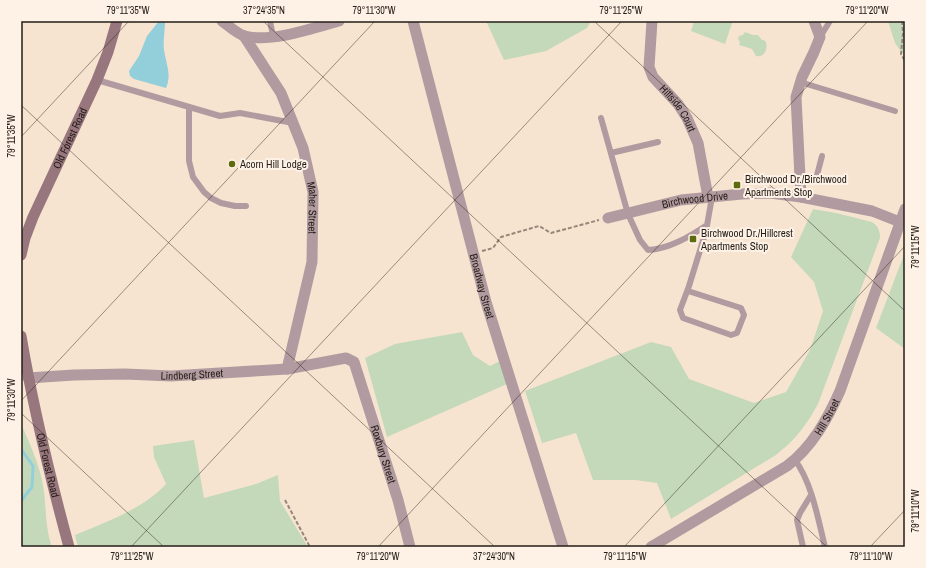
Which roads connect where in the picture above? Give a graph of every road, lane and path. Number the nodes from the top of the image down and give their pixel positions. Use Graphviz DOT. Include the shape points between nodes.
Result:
graph roads {
  1 [pos="117,21"];
  2 [pos="222,21"];
  3 [pos="270,21"];
  4 [pos="339,21"];
  5 [pos="413,21"];
  6 [pos="652,21"];
  7 [pos="814,21"];
  8 [pos="830,21"];
  9 [pos="902,21"];
  10 [pos="244,36"];
  11 [pos="273,36"];
  12 [pos="820,37"];
  13 [pos="905,61"];
  14 [pos="97,80"];
  15 [pos="800,82"];
  16 [pos="189,107"];
  17 [pos="895,111"];
  18 [pos="601,118"];
  19 [pos="293,123"];
  20 [pos="658,142"];
  21 [pos="611,152"];
  22 [pos="822,156"];
  23 [pos="800,175"];
  24 [pos="710,197"];
  25 [pos="801,197"];
  26 [pos="246,206"];
  27 [pos="905,209"];
  28 [pos="628,214"];
  29 [pos="608,218"];
  30 [pos="900,222"];
  31 [pos="707,225"];
  32 [pos="473,253"];
  33 [pos="21,255"];
  34 [pos="688,291"];
  35 [pos="21,336"];
  36 [pos="354,362"];
  37 [pos="287,369"];
  38 [pos="28,378"];
  39 [pos="795,460"];
  40 [pos="811,495"];
  41 [pos="285,500"];
  42 [pos="69,547"];
  43 [pos="310,547"];
  44 [pos="410,547"];
  45 [pos="563,547"];
  46 [pos="652,547"];
  47 [pos="803,547"];
  48 [pos="825,547"];
  1 -- 14 [label="main road, Old Forest Road"];
  2 -- 10 [label="street"];
  3 -- 11 [label="lane"];
  4 -- 11 [label="street"];
  5 -- 32 [label="street, Broadway Street"];
  6 -- 24 [label="street, Hillside Court" via="649,67 653,77 678,104 687,118 698,143"];
  7 -- 12 [label="street"];
  8 -- 12 [label="lane"];
  9 -- 13 [label="path" via="901,54"];
  10 -- 11 [label="street"];
  10 -- 19 [label="street, Maher Street" via="281,93"];
  12 -- 15 [label="street"];
  14 -- 16 [label="lane"];
  14 -- 33 [label="main road, Old Forest Road" via="33,217"];
  15 -- 17 [label="lane"];
  15 -- 23 [label="street" via="796,97"];
  16 -- 19 [label="lane" via="220,116 240,113"];
  16 -- 26 [label="lane" via="189,161 193,177 211,198 221,203"];
  18 -- 21 [label="lane"];
  19 -- 37 [label="street, Maher Street" via="303,148 313,192 312,262"];
  20 -- 21 [label="lane"];
  21 -- 28 [label="lane"];
  22 -- 23 [label="lane" via="816,178"];
  23 -- 25 [label="street"];
  24 -- 25 [label="street, Birchwood Drive" via="770,193"];
  24 -- 28 [label="street, Birchwood Drive" via="681,200"];
  24 -- 31 [label="lane"];
  25 -- 30 [label="street, Birchwood Drive" via="872,211"];
  27 -- 30 [label="street, Hill Street"];
  28 -- 29 [label="street, Birchwood Drive"];
  28 -- 31 [label="lane" via="640,240 648,250 658,250 687,238"];
  29 -- 32 [label="path" via="551,233 539,226 501,237 493,248"];
  30 -- 39 [label="street, Hill Street" via="840,391 821,429"];
  31 -- 34 [label="lane"];
  32 -- 45 [label="street, Broadway Street"];
  34 -- 34 [label="lane" via="680,310 683,318 731,335 737,333 744,315 741,308"];
  35 -- 38 [label="main road, Old Forest Road"];
  36 -- 37 [label="street, Lindberg Street" via="346,358"];
  36 -- 44 [label="street, Roxbury Street" via="398,500"];
  37 -- 38 [label="street, Lindberg Street" via="172,376 74,374"];
  38 -- 42 [label="main road, Old Forest Road"];
  39 -- 40 [label="lane" via="803,470"];
  39 -- 46 [label="street, Hill Street"];
  40 -- 47 [label="lane" via="797,520"];
  40 -- 48 [label="lane"];
  41 -- 43 [label="path"];
}
